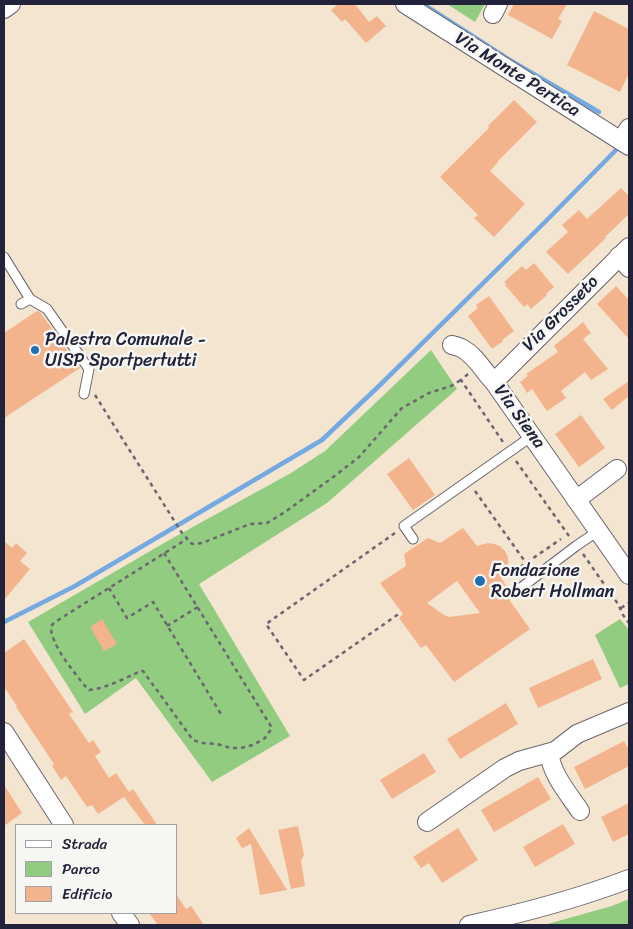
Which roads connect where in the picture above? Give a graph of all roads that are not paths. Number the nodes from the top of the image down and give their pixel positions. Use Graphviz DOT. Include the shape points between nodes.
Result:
graph roads {
  1 [pos="11,4"];
  2 [pos="405,4"];
  3 [pos="4,9"];
  4 [pos="627,138"];
  5 [pos="626,257"];
  6 [pos="4,258"];
  7 [pos="30,299"];
  8 [pos="20,304"];
  9 [pos="452,345"];
  10 [pos="494,382"];
  11 [pos="84,394"];
  12 [pos="532,436"];
  13 [pos="617,469"];
  14 [pos="576,500"];
  15 [pos="598,531"];
  16 [pos="413,538"];
  17 [pos="629,575"];
  18 [pos="518,590"];
  19 [pos="629,712"];
  20 [pos="4,732"];
  21 [pos="549,753"];
  22 [pos="580,811"];
  23 [pos="427,822"];
  24 [pos="63,824"];
  25 [pos="629,879"];
  26 [pos="122,914"];
  27 [pos="130,925"];
  28 [pos="469,925"];
  1 -- 3 [label="street"];
  2 -- 4 [label="street, Via Monte Pertica"];
  5 -- 10 [label="street, Via Grosseto"];
  6 -- 7 [label="lane"];
  7 -- 8 [label="lane"];
  7 -- 11 [label="lane" via="47,309 88,369"];
  9 -- 10 [label="street, Via Siena" via="472,356"];
  10 -- 12 [label="street, Via Siena"];
  12 -- 14 [label="street, Via Siena"];
  12 -- 16 [label="lane" via="404,526"];
  13 -- 14 [label="street"];
  14 -- 15 [label="street, Via Siena"];
  15 -- 17 [label="street, Via Siena"];
  15 -- 18 [label="lane"];
  19 -- 21 [label="street" via="576,734"];
  20 -- 24 [label="street"];
  21 -- 22 [label="street" via="550,763"];
  21 -- 23 [label="street" via="505,768"];
  25 -- 28 [label="street" via="548,905"];
  26 -- 27 [label="street"];
}
